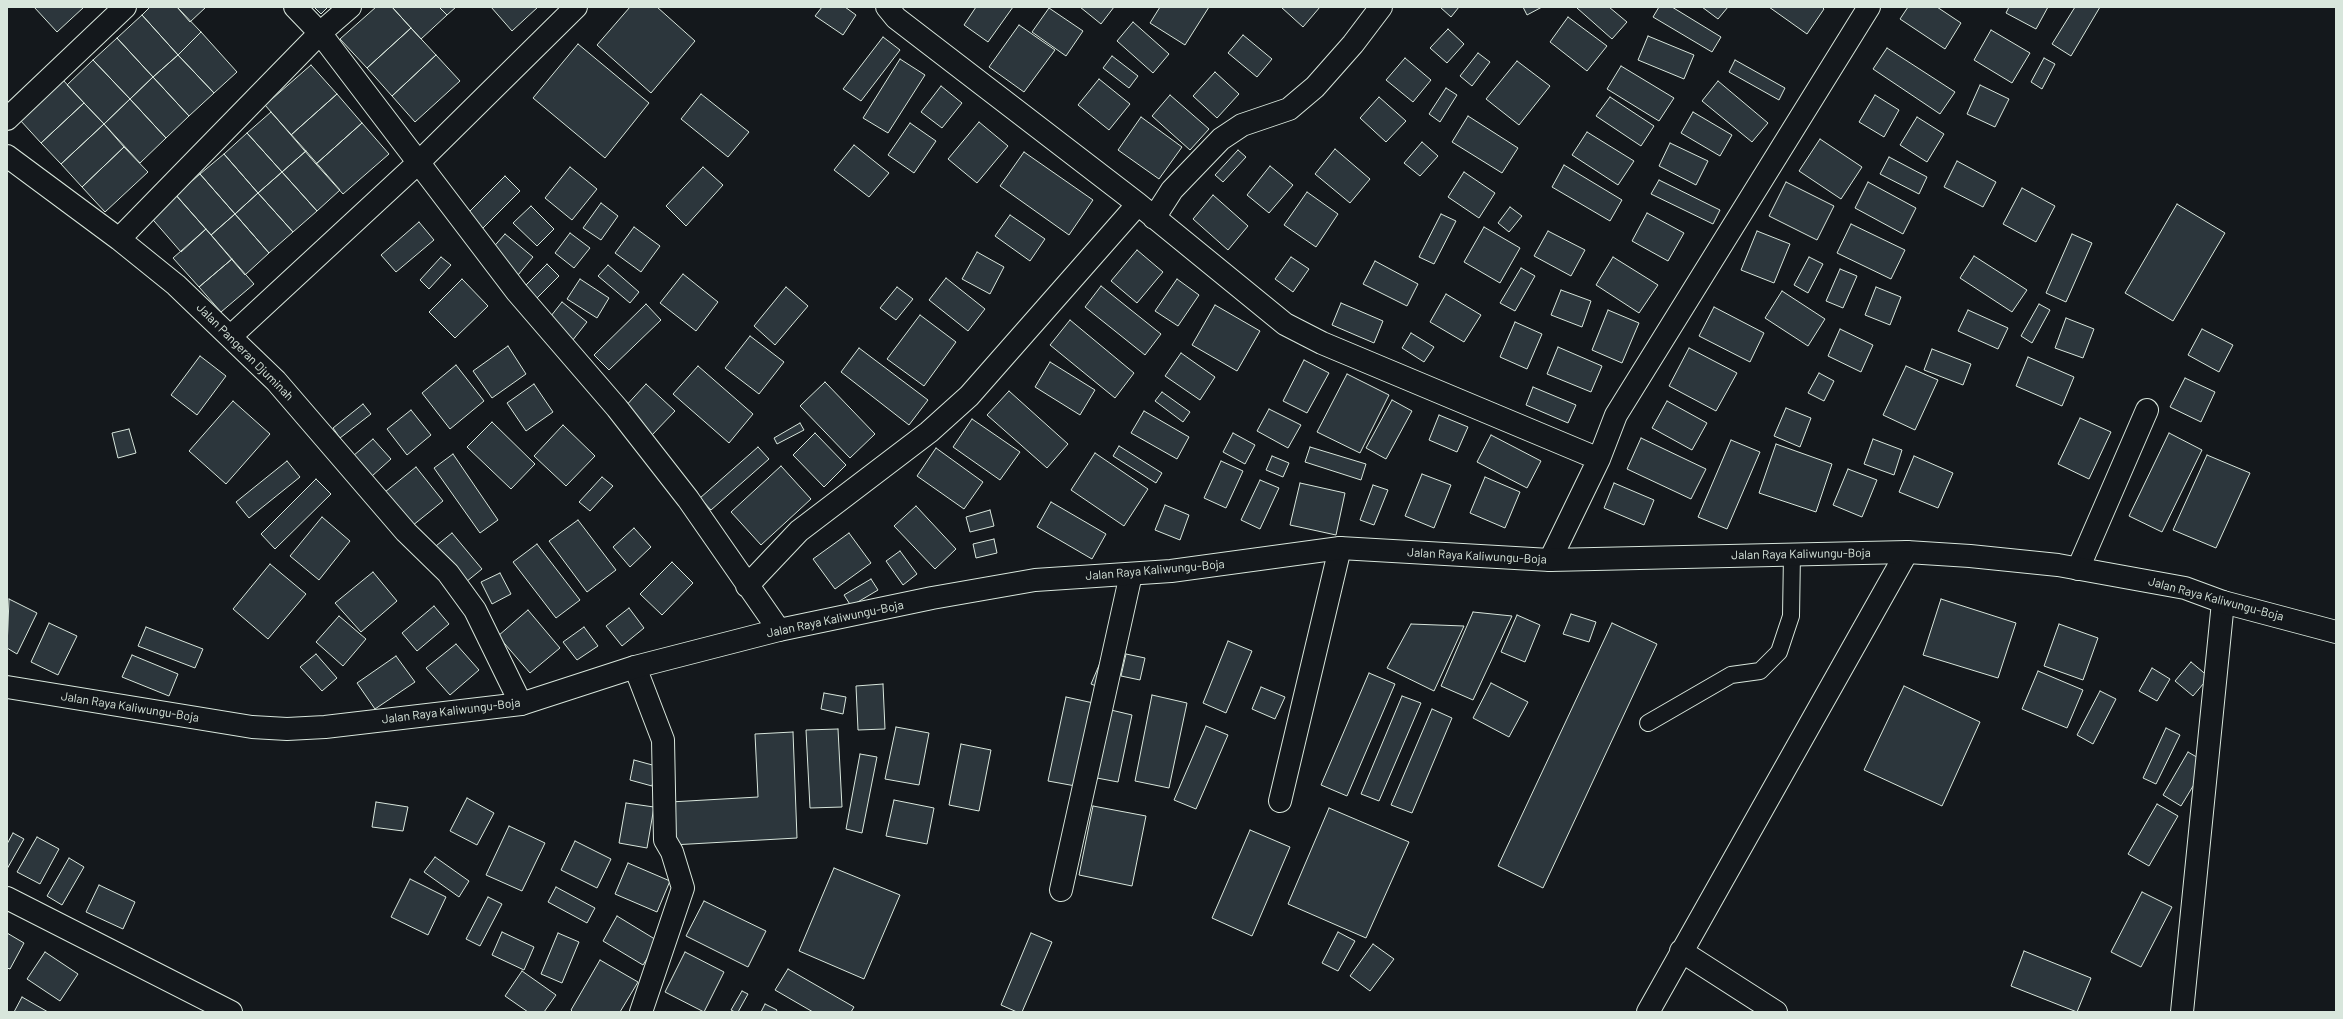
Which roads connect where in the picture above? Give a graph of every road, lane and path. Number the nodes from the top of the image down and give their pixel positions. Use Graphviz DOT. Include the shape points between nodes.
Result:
graph roads {
  1 [pos="125,7"];
  2 [pos="295,7"];
  3 [pos="350,7"];
  4 [pos="576,7"];
  5 [pos="887,7"];
  6 [pos="1381,7"];
  7 [pos="1867,8"];
  8 [pos="320,33"];
  9 [pos="7,119"];
  10 [pos="7,156"];
  11 [pos="418,163"];
  12 [pos="1138,204"];
  13 [pos="1154,218"];
  14 [pos="119,239"];
  15 [pos="231,336"];
  16 [pos="2147,410"];
  17 [pos="1599,459"];
  18 [pos="1340,548"];
  19 [pos="1906,552"];
  20 [pos="1792,554"];
  21 [pos="1550,560"];
  22 [pos="2078,569"];
  23 [pos="1131,574"];
  24 [pos="747,586"];
  25 [pos="2223,602"];
  26 [pos="779,630"];
  27 [pos="2336,632"];
  28 [pos="635,667"];
  29 [pos="7,687"];
  30 [pos="521,704"];
  31 [pos="1648,723"];
  32 [pos="1280,801"];
  33 [pos="1061,890"];
  34 [pos="7,898"];
  35 [pos="1681,951"];
  36 [pos="231,1012"];
  37 [pos="641,1012"];
  38 [pos="1648,1012"];
  39 [pos="1776,1012"];
  40 [pos="2182,1012"];
  1 -- 9 [label="street"];
  2 -- 8 [label="street"];
  3 -- 8 [label="street"];
  4 -- 11 [label="street"];
  5 -- 12 [label="street" via="896,18"];
  6 -- 13 [label="street" via="1315,87 1289,109 1242,124 1221,139 1172,190"];
  7 -- 17 [label="street" via="1616,416"];
  8 -- 11 [label="street"];
  8 -- 14 [label="street"];
  10 -- 14 [label="street, Jalan Pangeran Djuminah"];
  11 -- 15 [label="street"];
  11 -- 24 [label="street" via="517,292 617,408 688,499"];
  12 -- 13 [label="street"];
  12 -- 24 [label="street" via="969,396 894,460 799,531"];
  13 -- 17 [label="street" via="1285,324 1322,343"];
  14 -- 15 [label="street, Jalan Pangeran Djuminah" via="176,285"];
  15 -- 30 [label="street, Jalan Pangeran Djuminah" via="276,381 406,532 448,573 475,610 492,640"];
  16 -- 22 [label="street"];
  17 -- 21 [label="street"];
  18 -- 21 [label="street, Jalan Raya Kaliwungu-Boja"];
  18 -- 23 [label="street, Jalan Raya Kaliwungu-Boja"];
  18 -- 32 [label="street"];
  19 -- 20 [label="street, Jalan Raya Kaliwungu-Boja"];
  19 -- 22 [label="street, Jalan Raya Kaliwungu-Boja" via="1970,556"];
  19 -- 35 [label="street"];
  20 -- 21 [label="street, Jalan Raya Kaliwungu-Boja"];
  20 -- 31 [label="lane" via="1791,616 1779,652 1760,671 1731,675"];
  22 -- 25 [label="street, Jalan Raya Kaliwungu-Boja" via="2185,588"];
  23 -- 26 [label="street, Jalan Raya Kaliwungu-Boja" via="1035,580 932,598"];
  23 -- 33 [label="street"];
  24 -- 26 [label="street"];
  25 -- 27 [label="street, Jalan Raya Kaliwungu-Boja"];
  25 -- 40 [label="street"];
  26 -- 28 [label="street, Jalan Raya Kaliwungu-Boja"];
  28 -- 30 [label="street, Jalan Raya Kaliwungu-Boja"];
  28 -- 37 [label="street" via="663,740 664,840 672,852 683,888"];
  29 -- 30 [label="street, Jalan Raya Kaliwungu-Boja" via="252,727 287,729 325,727"];
  34 -- 36 [label="street"];
  35 -- 38 [label="street"];
  35 -- 39 [label="street"];
}
